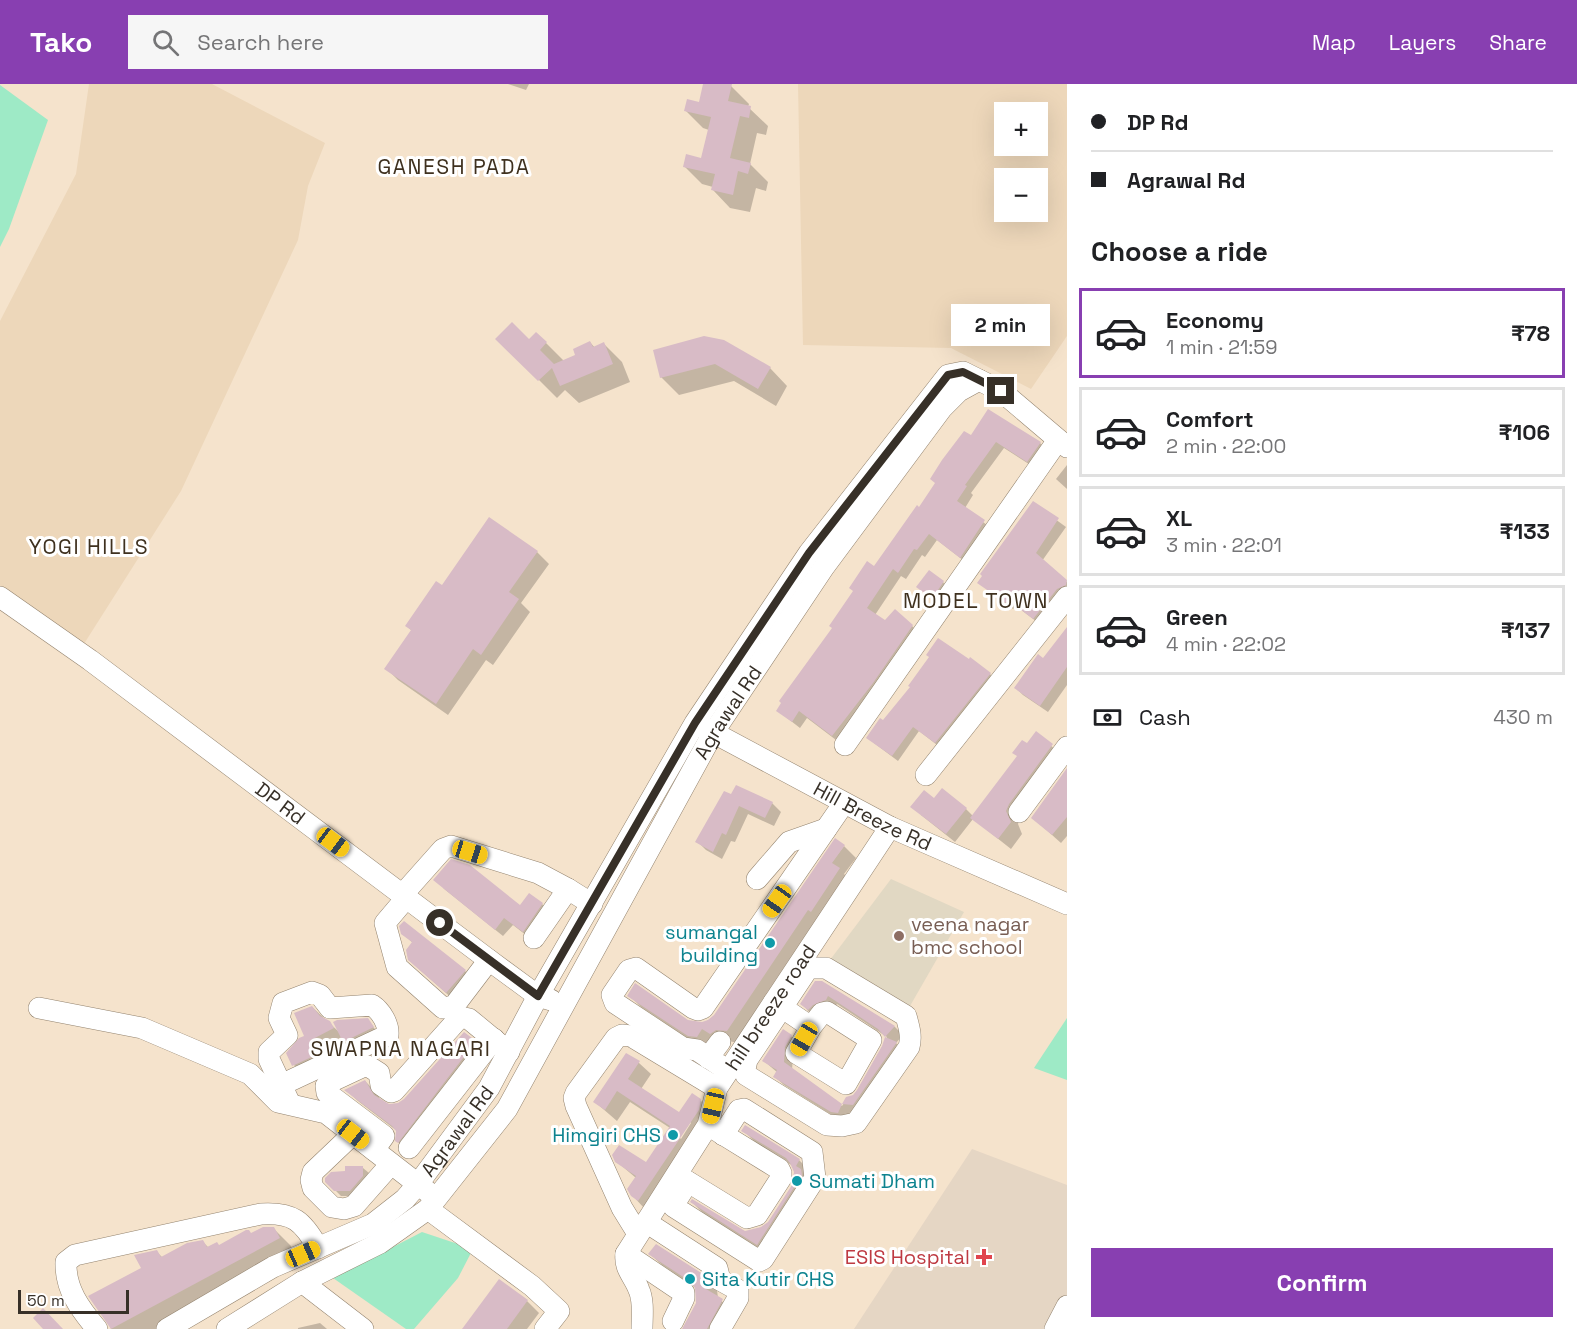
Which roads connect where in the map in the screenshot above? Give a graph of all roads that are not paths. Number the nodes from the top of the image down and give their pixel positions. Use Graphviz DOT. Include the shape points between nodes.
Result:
graph roads {
  1 [pos="1062,444"];
  2 [pos="0,597"];
  3 [pos="1067,597"];
  4 [pos="704,728"];
  5 [pos="845,746"];
  6 [pos="1067,747"];
  7 [pos="926,775"];
  8 [pos="844,803"];
  9 [pos="1019,812"];
  10 [pos="890,827"];
  11 [pos="826,829"];
  12 [pos="757,879"];
  13 [pos="568,889"];
  14 [pos="405,896"];
  15 [pos="1061,901"];
  16 [pos="592,904"];
  17 [pos="534,938"];
  18 [pos="489,960"];
  19 [pos="538,996"];
  20 [pos="564,1004"];
  21 [pos="778,1004"];
  22 [pos="39,1008"];
  23 [pos="812,1027"];
  24 [pos="501,1046"];
  25 [pos="723,1079"];
  26 [pos="281,1085"];
  27 [pos="291,1104"];
  28 [pos="715,1130"];
  29 [pos="348,1139"];
  30 [pos="409,1148"];
  31 [pos="374,1150"];
  32 [pos="386,1169"];
  33 [pos="682,1179"];
  34 [pos="417,1184"];
  35 [pos="432,1204"];
  36 [pos="651,1226"];
  37 [pos="318,1248"];
  38 [pos="631,1257"];
  39 [pos="302,1281"];
  40 [pos="1067,1306"];
  41 [pos="561,1320"];
  42 [pos="673,1321"];
  43 [pos="350,1325"];
  44 [pos="97,1329"];
  45 [pos="166,1329"];
  46 [pos="227,1329"];
  47 [pos="545,1329"];
  48 [pos="642,1329"];
  49 [pos="720,1329"];
  50 [pos="1055,1329"];
  1 -- 4 [label="street, Agrawal Rd" via="1001,391 963,372 948,375 809,553"];
  1 -- 5 [label="street"];
  2 -- 14 [label="street, DP Rd" via="94,654"];
  3 -- 7 [label="street"];
  4 -- 8 [label="street, Hill Breeze Rd"];
  4 -- 16 [label="street, Agrawal Rd"];
  4 -- 20 [label="street, Agrawal Rd"];
  6 -- 9 [label="street"];
  8 -- 10 [label="street, Hill Breeze Rd"];
  8 -- 11 [label="street"];
  10 -- 15 [label="street, Hill Breeze Rd"];
  10 -- 21 [label="street, hill breeze road"];
  11 -- 12 [label="street" via="789,842"];
  11 -- 25 [label="street" via="703,1008 693,1008 636,968 629,970 612,995 615,1003 683,1048 714,1050"];
  13 -- 14 [label="street" via="538,873 451,846 443,849"];
  13 -- 16 [label="street"];
  13 -- 17 [label="street"];
  14 -- 18 [label="street, DP Rd"];
  14 -- 18 [label="street" via="385,923 393,957 404,975 443,1008 454,1006"];
  16 -- 19 [label="street, Agrawal Rd"];
  18 -- 19 [label="street, DP Rd"];
  19 -- 20 [label="street, DP Rd"];
  19 -- 24 [label="street, Agrawal Rd"];
  20 -- 35 [label="street, Agrawal Rd" via="507,1109"];
  21 -- 21 [label="street" via="807,970 826,968 906,1016 909,1047 856,1123 827,1125 746,1075 747,1060"];
  21 -- 23 [label="street"];
  21 -- 25 [label="street, hill breeze road"];
  22 -- 27 [label="street" via="142,1028 250,1074 278,1101"];
  24 -- 30 [label="street"];
  24 -- 31 [label="street" via="469,1018 460,1017 394,1091 381,1085 379,1073 368,1066 330,1082 327,1093 384,1136"];
  24 -- 34 [label="street, Agrawal Rd" via="489,1088"];
  25 -- 28 [label="street, hill breeze road"];
  25 -- 36 [label="street" via="631,1035 622,1035 576,1093 576,1106 622,1208"];
  26 -- 26 [label="street" via="269,1052 287,1035 279,1018 283,1003 312,992 320,995 330,1008 372,1005 379,1010 388,1035"];
  26 -- 27 [label="street"];
  27 -- 29 [label="street" via="326,1113"];
  28 -- 33 [label="street, hill breeze road"];
  28 -- 33 [label="street" via="781,1173 757,1215 747,1218"];
  28 -- 33 [label="street" via="744,1109 812,1152 815,1178 763,1259 759,1261 674,1207"];
  29 -- 31 [label="street"];
  29 -- 32 [label="street"];
  29 -- 32 [label="street" via="313,1172 311,1180 313,1188 332,1207 354,1206"];
  31 -- 32 [label="street"];
  32 -- 34 [label="street"];
  33 -- 36 [label="street, hill breeze road"];
  34 -- 35 [label="street"];
  34 -- 37 [label="street, Agrawal Rd" via="373,1224"];
  35 -- 39 [label="street, Agrawal Rd" via="380,1243"];
  35 -- 41 [label="street" via="532,1286"];
  36 -- 38 [label="street, hill breeze road"];
  36 -- 49 [label="street" via="717,1268 720,1280 738,1290 738,1298"];
  37 -- 44 [label="street" via="307,1228 291,1217 273,1213 75,1255 66,1262 65,1277 80,1308"];
  37 -- 45 [label="street, Agrawal Rd" via="273,1267"];
  38 -- 42 [label="street" via="684,1293"];
  38 -- 48 [label="street" via="625,1263 639,1288"];
  39 -- 43 [label="street"];
  39 -- 46 [label="street, Agrawal Rd"];
  40 -- 50 [label="street"];
  41 -- 47 [label="street"];
}
